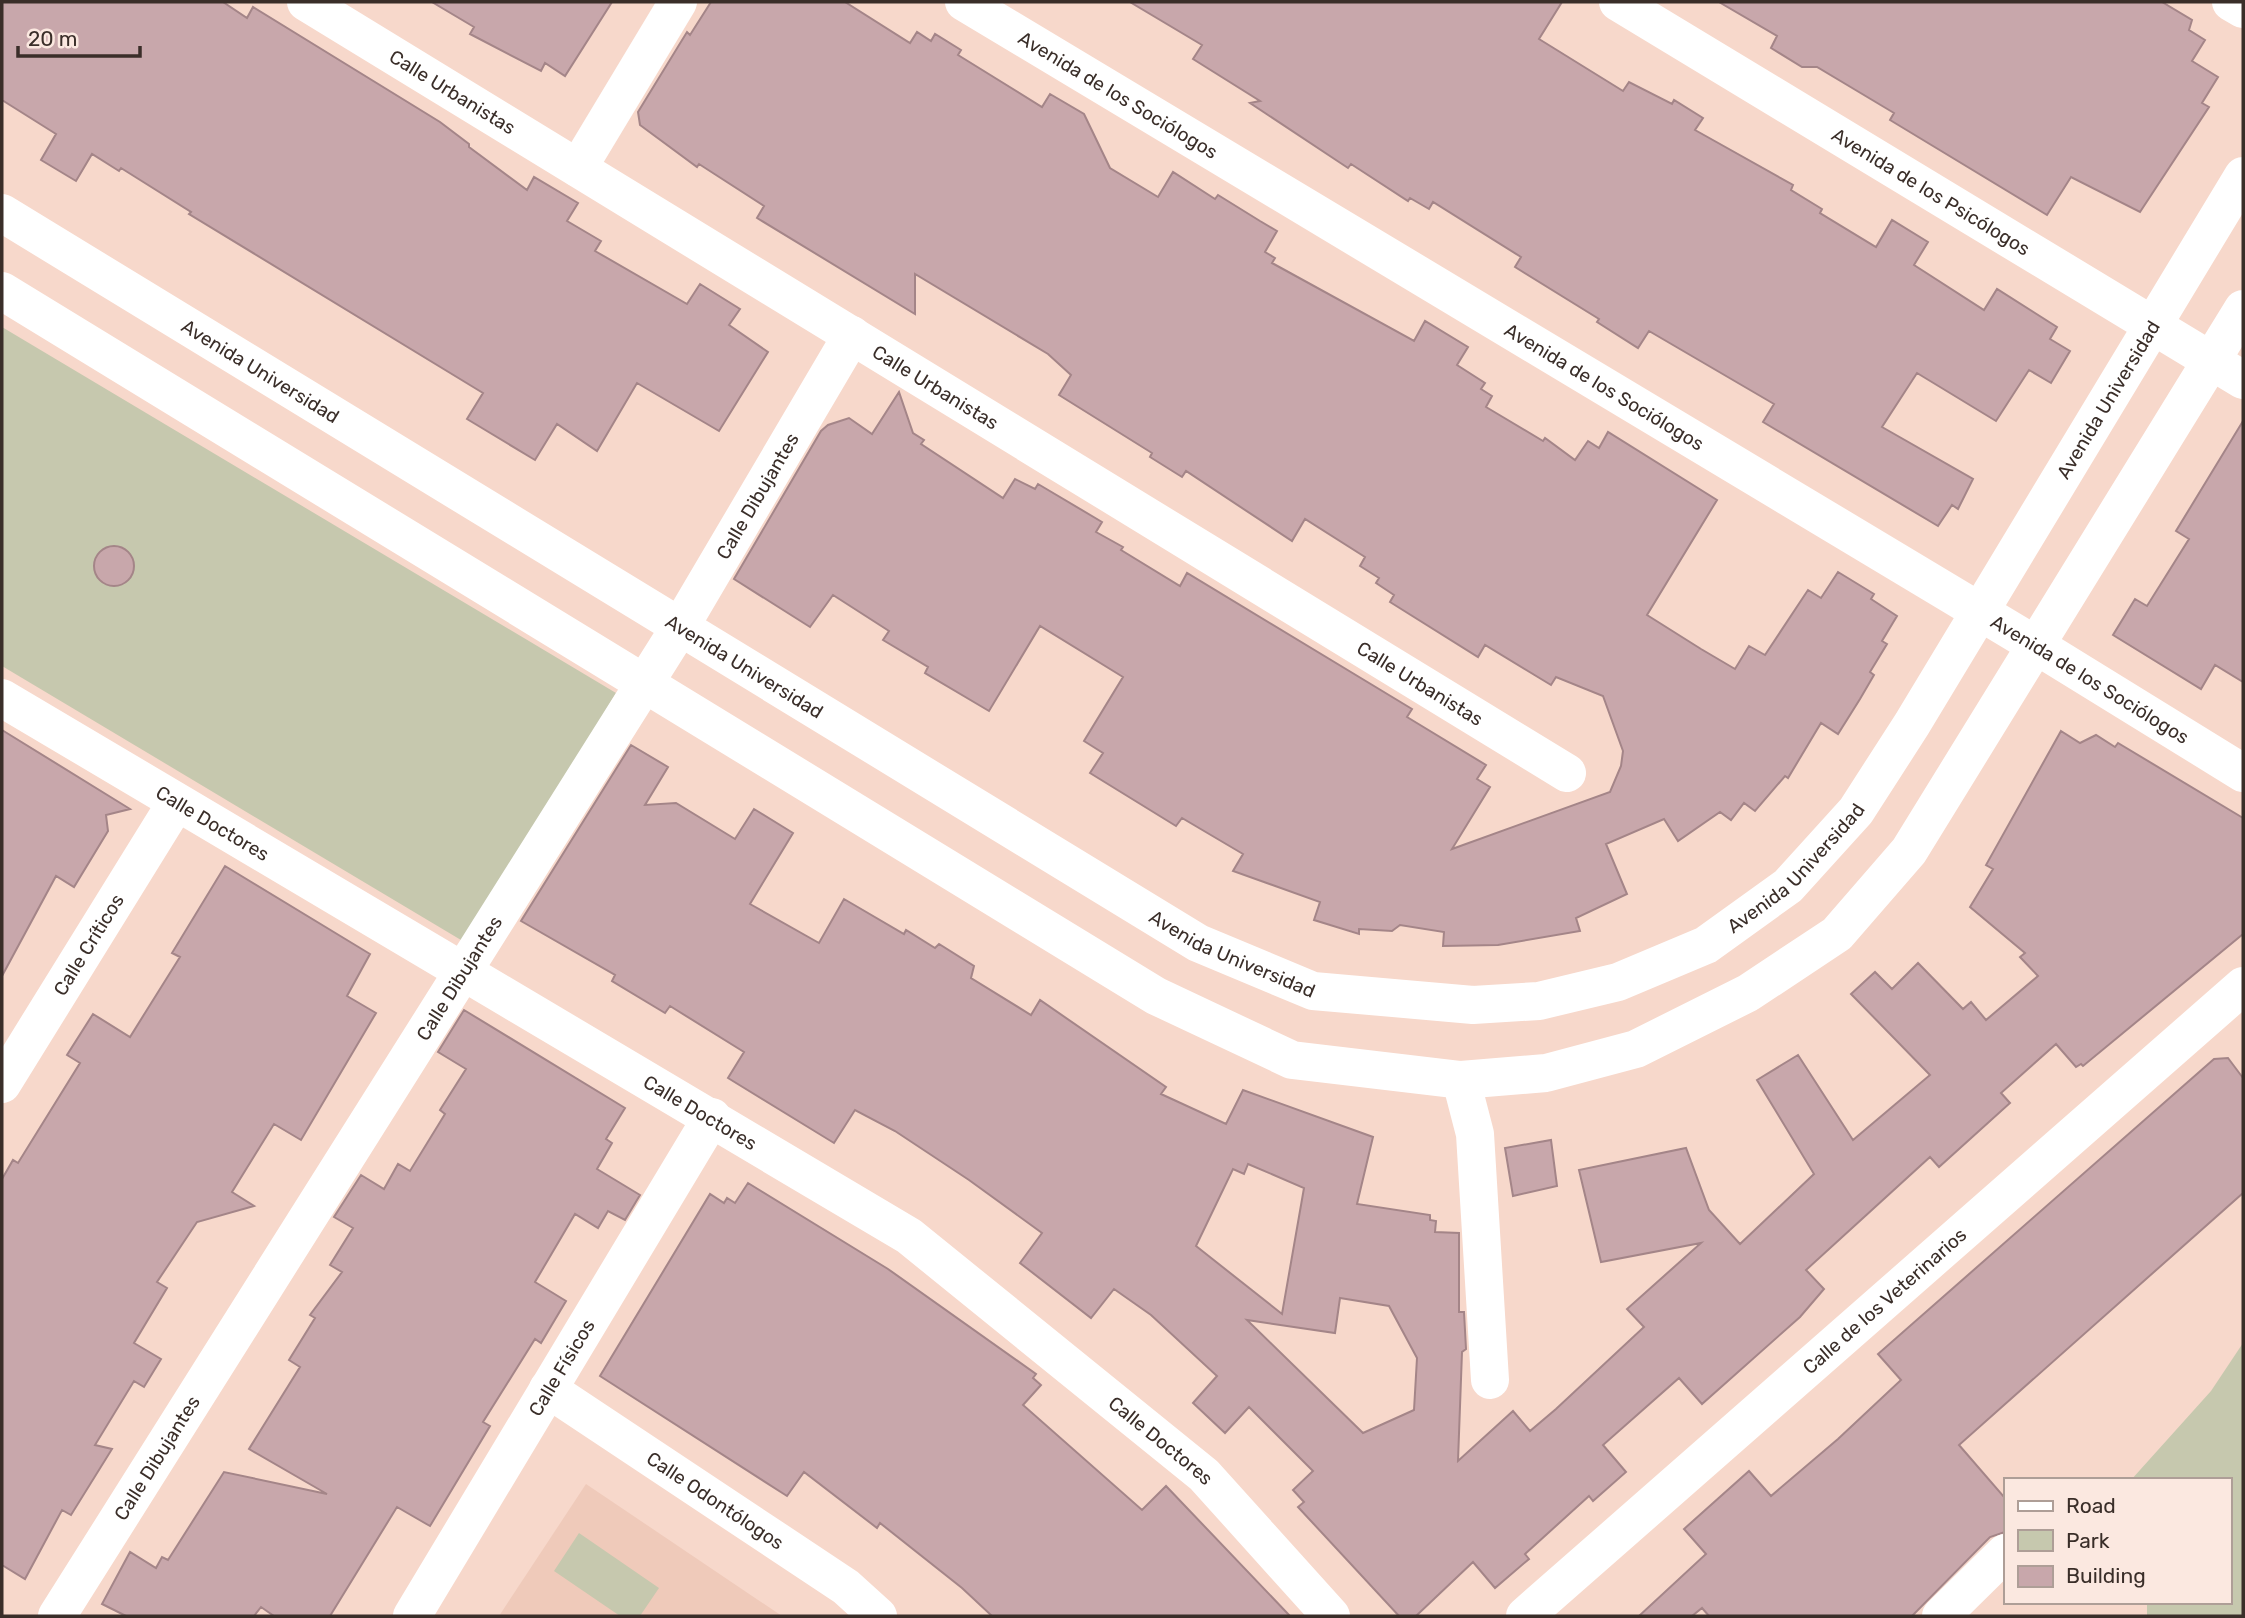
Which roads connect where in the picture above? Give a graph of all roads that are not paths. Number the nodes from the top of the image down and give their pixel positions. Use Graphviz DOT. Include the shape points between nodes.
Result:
graph roads {
  1 [pos="306,2"];
  2 [pos="678,2"];
  3 [pos="964,2"];
  4 [pos="1618,2"];
  5 [pos="2231,2"];
  6 [pos="2243,9"];
  7 [pos="578,168"];
  8 [pos="2243,176"];
  9 [pos="2,213"];
  10 [pos="2,291"];
  11 [pos="2243,309"];
  12 [pos="2152,326"];
  13 [pos="852,335"];
  14 [pos="2227,371"];
  15 [pos="1978,611"];
  16 [pos="680,627"];
  17 [pos="2037,646"];
  18 [pos="644,683"];
  19 [pos="2,698"];
  20 [pos="1567,773"];
  21 [pos="2243,773"];
  22 [pos="176,803"];
  23 [pos="463,974"];
  24 [pos="2243,986"];
  25 [pos="1461,1080"];
  26 [pos="2,1084"];
  27 [pos="712,1117"];
  28 [pos="1490,1380"];
  29 [pos="548,1389"];
  30 [pos="2004,1554"];
  31 [pos="57,1616"];
  32 [pos="412,1616"];
  33 [pos="878,1616"];
  34 [pos="1331,1616"];
  35 [pos="1525,1616"];
  36 [pos="1941,1616"];
  1 -- 7 [label="street, Calle Urbanistas"];
  2 -- 7 [label="street"];
  3 -- 15 [label="street, Avenida de los Sociólogos"];
  4 -- 12 [label="street, Avenida de los Psicólogos"];
  5 -- 6 [label="street"];
  7 -- 13 [label="street, Calle Urbanistas"];
  8 -- 12 [label="street, Avenida Universidad"];
  9 -- 16 [label="street, Avenida Universidad"];
  10 -- 18 [label="street"];
  11 -- 14 [label="street"];
  12 -- 14 [label="street, Avenida de los Psicólogos"];
  12 -- 15 [label="street, Avenida Universidad"];
  13 -- 16 [label="street, Calle Dibujantes"];
  13 -- 20 [label="street, Calle Urbanistas"];
  14 -- 17 [label="street"];
  15 -- 16 [label="street, Avenida Universidad" via="1856,811 1788,886 1706,945 1618,982 1539,1001 1473,1005 1313,991 1198,943"];
  15 -- 17 [label="street, Avenida de los Sociólogos"];
  16 -- 18 [label="street, Calle Dibujantes"];
  17 -- 21 [label="street, Avenida de los Sociólogos"];
  17 -- 25 [label="street" via="1909,851 1837,934 1748,993 1636,1049 1546,1073"];
  18 -- 23 [label="street, Calle Dibujantes"];
  18 -- 25 [label="street" via="1156,996 1292,1059"];
  19 -- 22 [label="street, Calle Doctores"];
  22 -- 23 [label="street, Calle Doctores"];
  22 -- 26 [label="street, Calle Críticos"];
  23 -- 27 [label="street, Calle Doctores"];
  23 -- 31 [label="street, Calle Dibujantes"];
  24 -- 35 [label="street, Calle de los Veterinarios"];
  25 -- 28 [label="street" via="1475,1134"];
  27 -- 29 [label="street, Calle Físicos"];
  27 -- 34 [label="street, Calle Doctores" via="909,1236 1205,1475"];
  29 -- 32 [label="street, Calle Físicos"];
  29 -- 33 [label="street, Calle Odontólogos" via="846,1587"];
  30 -- 36 [label="street"];
}
